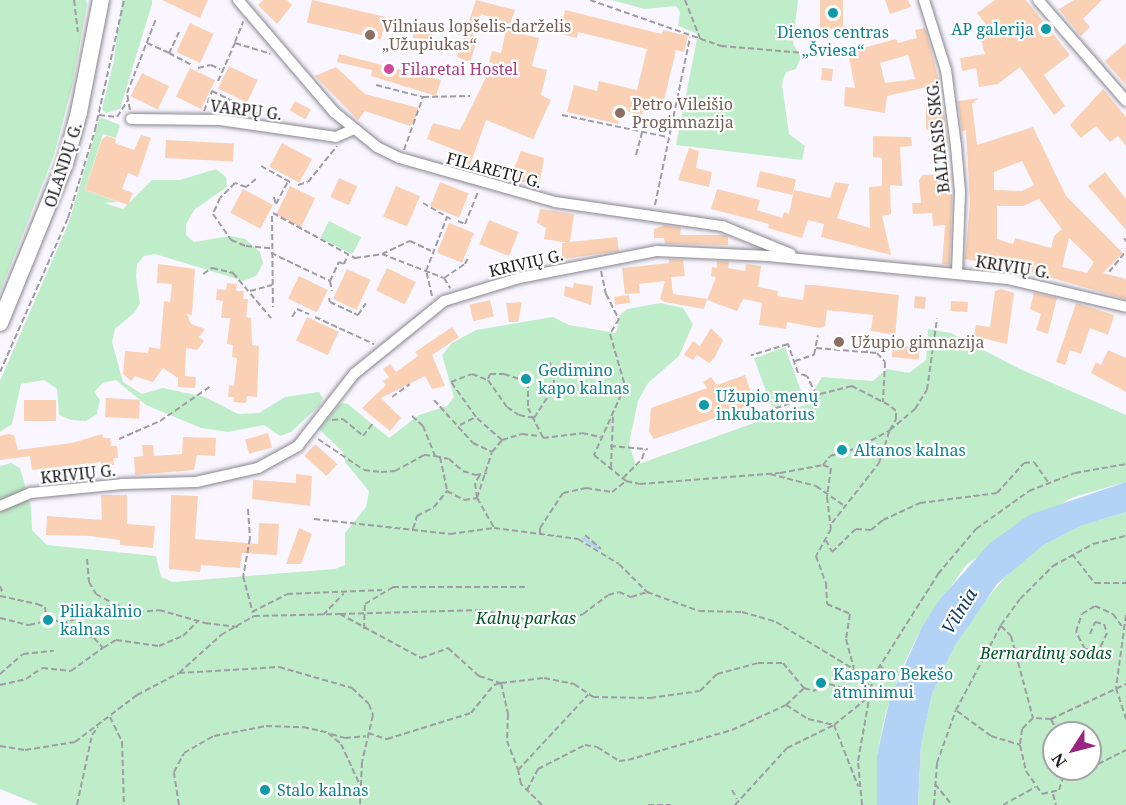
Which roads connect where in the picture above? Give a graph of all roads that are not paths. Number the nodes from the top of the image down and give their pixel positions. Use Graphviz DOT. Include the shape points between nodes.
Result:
graph roads {
  1 [pos="101,0"];
  2 [pos="238,0"];
  3 [pos="924,0"];
  4 [pos="1038,0"];
  5 [pos="1126,101"];
  6 [pos="131,118"];
  7 [pos="354,129"];
  8 [pos="741,234"];
  9 [pos="739,254"];
  10 [pos="802,259"];
  11 [pos="957,274"];
  12 [pos="1126,307"];
  13 [pos="0,323"];
  14 [pos="0,506"];
  1 -- 13 [label="main road, OLANDŲ G." via="65,164"];
  2 -- 7 [label="street, FILARETŲ G."];
  3 -- 11 [label="street, BALTASIS SKG." via="949,91 960,192"];
  4 -- 5 [label="street"];
  6 -- 7 [label="street, VARPŲ G." via="200,120 343,136"];
  7 -- 8 [label="street, FILARETŲ G." via="400,158 481,184 555,202 722,226"];
  8 -- 9 [label="street"];
  8 -- 10 [label="street, FILARETŲ G."];
  9 -- 10 [label="street, KRIVIŲ G."];
  9 -- 14 [label="street, KRIVIŲ G." via="657,251 519,278 455,296 354,374 311,432 273,462 196,482 32,493"];
  10 -- 11 [label="street, KRIVIŲ G."];
  11 -- 12 [label="street, KRIVIŲ G." via="1008,279"];
}
